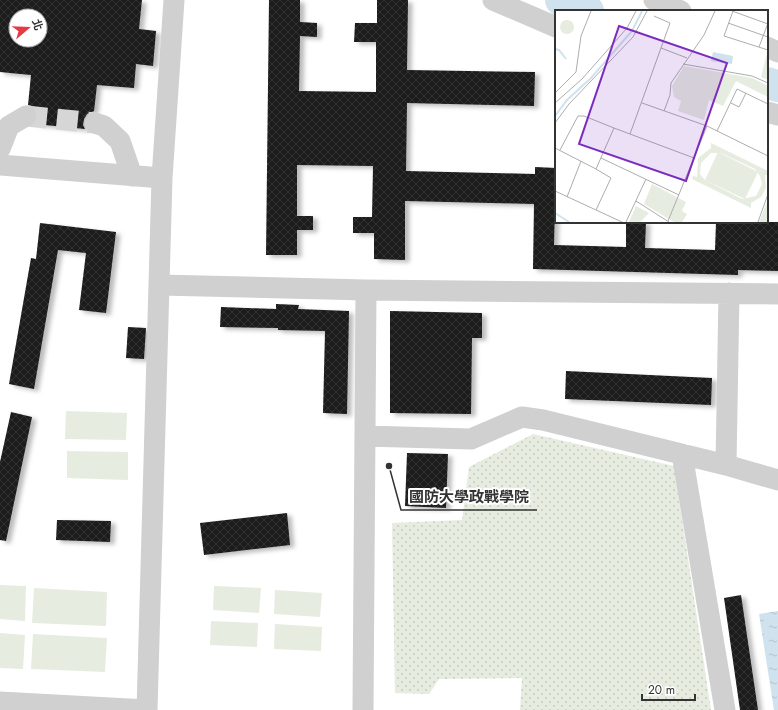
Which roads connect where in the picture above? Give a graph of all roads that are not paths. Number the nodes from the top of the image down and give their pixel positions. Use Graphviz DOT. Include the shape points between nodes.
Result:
graph roads {
  1 [pos="174,0"];
  2 [pos="493,0"];
  3 [pos="654,0"];
  4 [pos="679,10"];
  5 [pos="555,27"];
  6 [pos="768,48"];
  7 [pos="778,52"];
  8 [pos="768,112"];
  9 [pos="778,115"];
  10 [pos="26,116"];
  11 [pos="94,123"];
  12 [pos="0,150"];
  13 [pos="0,165"];
  14 [pos="132,176"];
  15 [pos="162,178"];
  16 [pos="159,285"];
  17 [pos="366,290"];
  18 [pos="729,294"];
  19 [pos="778,294"];
  20 [pos="365,436"];
  21 [pos="682,454"];
  22 [pos="726,465"];
  23 [pos="778,480"];
  24 [pos="0,702"];
  25 [pos="147,710"];
  26 [pos="363,710"];
  27 [pos="725,710"];
  1 -- 15 [label="lane"];
  2 -- 5 [label="lane"];
  3 -- 4 [label="lane"];
  6 -- 7 [label="lane"];
  8 -- 9 [label="lane"];
  10 -- 12 [label="lane" via="9,126"];
  11 -- 14 [label="lane" via="104,126 120,140"];
  13 -- 14 [label="lane"];
  14 -- 15 [label="lane"];
  15 -- 16 [label="lane"];
  16 -- 17 [label="lane"];
  16 -- 25 [label="lane"];
  17 -- 18 [label="lane"];
  17 -- 20 [label="lane"];
  18 -- 19 [label="lane"];
  18 -- 22 [label="lane"];
  20 -- 21 [label="lane" via="471,439 522,417"];
  20 -- 26 [label="lane"];
  21 -- 22 [label="lane"];
  21 -- 27 [label="lane"];
  22 -- 23 [label="lane"];
  24 -- 25 [label="lane"];
}
